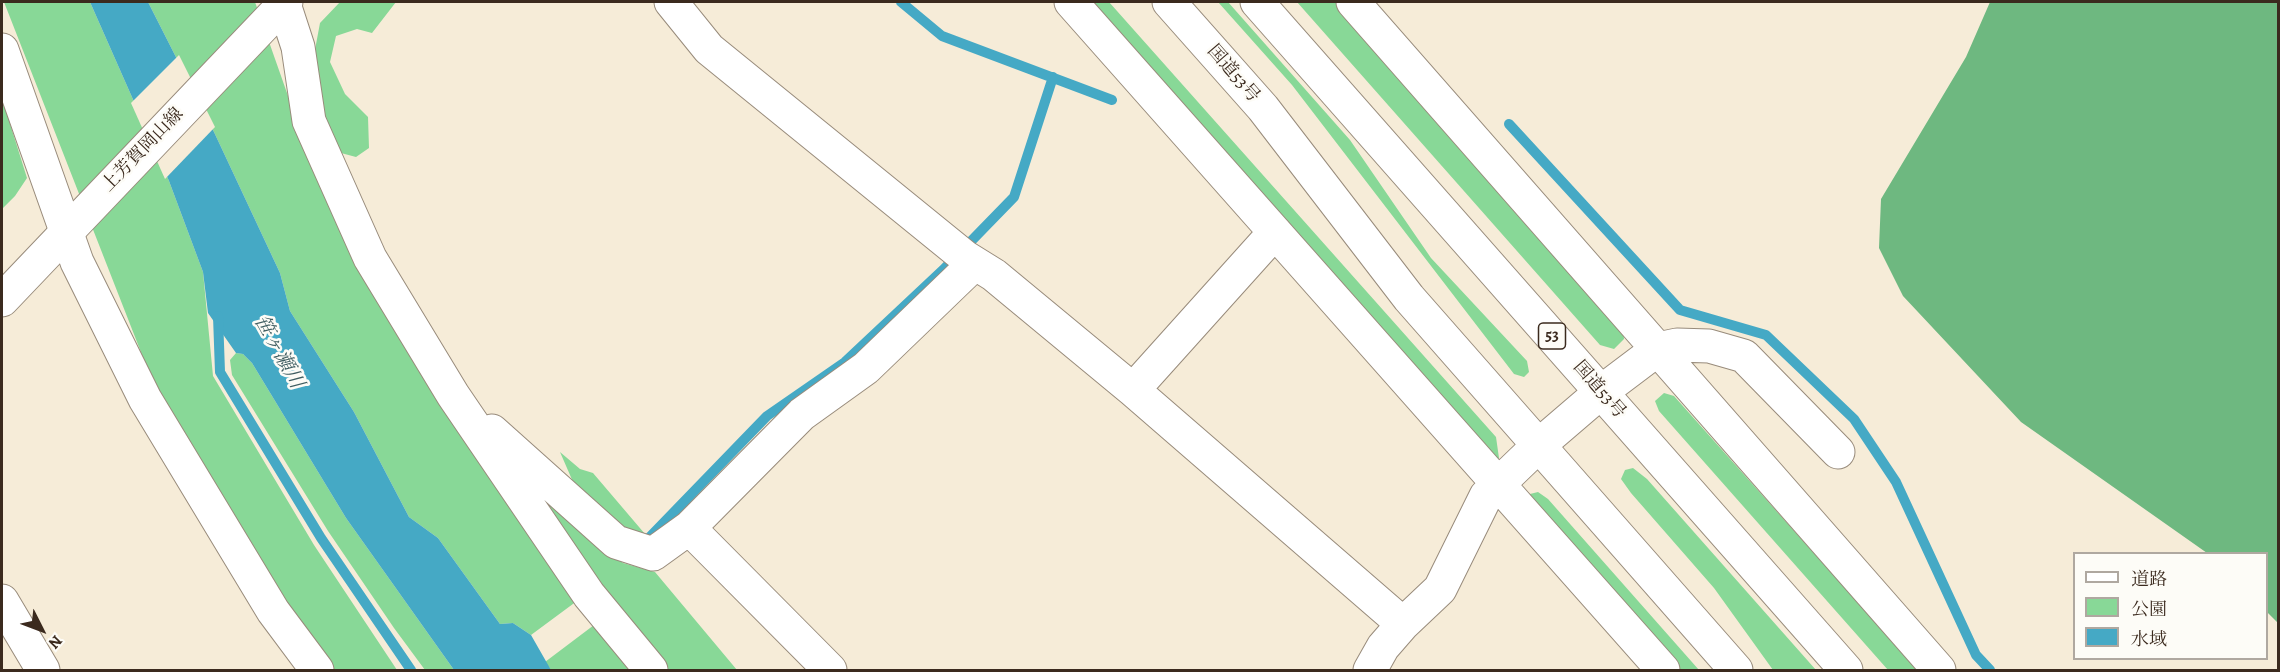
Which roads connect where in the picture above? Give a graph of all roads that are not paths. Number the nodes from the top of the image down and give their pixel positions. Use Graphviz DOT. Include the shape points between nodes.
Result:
graph roads {
  1 [pos="671,2"];
  2 [pos="1071,2"];
  3 [pos="1169,2"];
  4 [pos="1257,2"];
  5 [pos="1353,2"];
  6 [pos="280,8"];
  7 [pos="2,50"];
  8 [pos="74,223"];
  9 [pos="1275,232"];
  10 [pos="965,257"];
  11 [pos="2,300"];
  12 [pos="1658,349"];
  13 [pos="1132,390"];
  14 [pos="1601,392"];
  15 [pos="453,395"];
  16 [pos="1538,446"];
  17 [pos="1838,452"];
  18 [pos="1498,484"];
  19 [pos="689,528"];
  20 [pos="2,601"];
  21 [pos="1403,624"];
  22 [pos="43,670"];
  23 [pos="317,670"];
  24 [pos="651,670"];
  25 [pos="830,670"];
  26 [pos="1370,670"];
  27 [pos="1663,670"];
  28 [pos="1736,670"];
  29 [pos="1845,670"];
  30 [pos="1939,670"];
  1 -- 10 [label="main road" via="709,49"];
  2 -- 9 [label="main road"];
  3 -- 16 [label="main road, 国道53号" via="1263,108 1409,298"];
  4 -- 14 [label="main road, 国道53号 / 53"];
  5 -- 12 [label="main road"];
  6 -- 8 [label="main road, 上芳賀岡山線"];
  6 -- 15 [label="main road" via="298,47 309,121 370,258"];
  7 -- 8 [label="main road" via="46,178"];
  8 -- 11 [label="main road, 上芳賀岡山線"];
  8 -- 23 [label="main road" via="77,262 146,399 273,611"];
  9 -- 13 [label="main road"];
  9 -- 18 [label="main road"];
  10 -- 13 [label="main road" via="994,275"];
  10 -- 19 [label="main road" via="866,368 802,414"];
  12 -- 14 [label="main road"];
  12 -- 17 [label="main road" via="1709,346 1744,356"];
  12 -- 30 [label="main road"];
  13 -- 21 [label="main road"];
  14 -- 16 [label="main road"];
  14 -- 29 [label="main road, 国道53号 / 53"];
  15 -- 19 [label="main road" via="616,542 653,554"];
  15 -- 24 [label="main road" via="589,595"];
  16 -- 18 [label="main road"];
  16 -- 28 [label="main road, 国道53号"];
  18 -- 21 [label="main road" via="1486,496 1440,590"];
  18 -- 27 [label="main road"];
  19 -- 25 [label="main road"];
  20 -- 22 [label="main road"];
  21 -- 26 [label="main road"];
}
